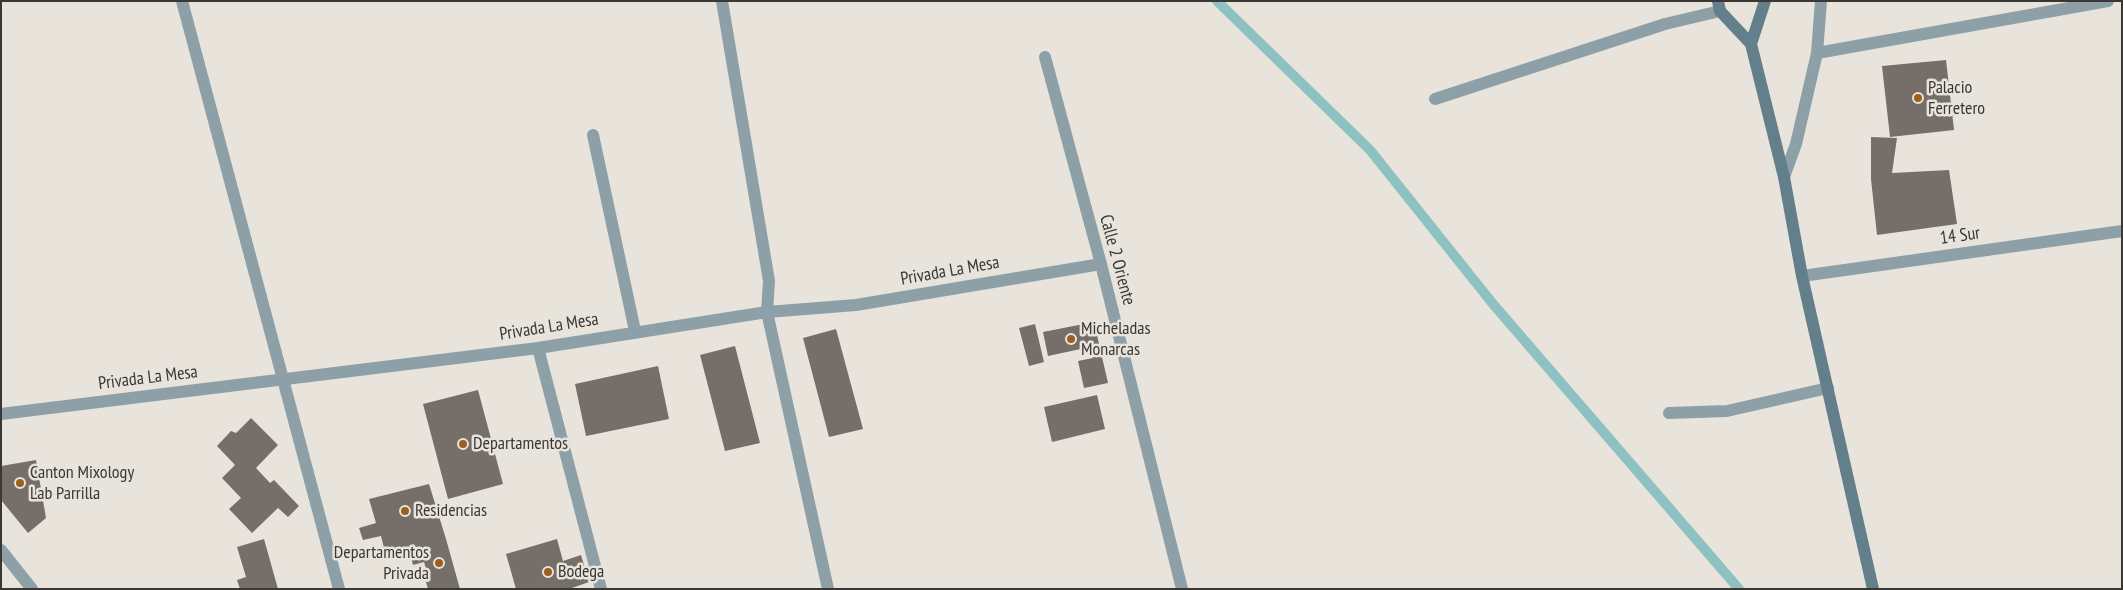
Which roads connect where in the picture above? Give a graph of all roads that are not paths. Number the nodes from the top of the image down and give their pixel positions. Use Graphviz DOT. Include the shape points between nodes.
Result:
graph roads {
  1 [pos="182,1"];
  2 [pos="722,1"];
  3 [pos="1765,1"];
  4 [pos="1822,1"];
  5 [pos="2108,1"];
  6 [pos="1719,6"];
  7 [pos="1751,44"];
  8 [pos="1817,53"];
  9 [pos="1045,58"];
  10 [pos="1435,99"];
  11 [pos="594,135"];
  12 [pos="1784,177"];
  13 [pos="2122,231"];
  14 [pos="1101,264"];
  15 [pos="1802,276"];
  16 [pos="767,312"];
  17 [pos="635,331"];
  18 [pos="538,348"];
  19 [pos="283,379"];
  20 [pos="1828,388"];
  21 [pos="1669,413"];
  22 [pos="1,414"];
  23 [pos="1,550"];
  24 [pos="32,589"];
  25 [pos="339,589"];
  26 [pos="601,589"];
  27 [pos="828,589"];
  28 [pos="1182,589"];
  29 [pos="1873,589"];
  1 -- 19 [label="street"];
  2 -- 16 [label="street" via="769,281"];
  3 -- 7 [label="main road"];
  4 -- 8 [label="street"];
  5 -- 8 [label="street"];
  6 -- 7 [label="main road"];
  6 -- 10 [label="street"];
  7 -- 12 [label="main road"];
  8 -- 12 [label="street" via="1796,144"];
  9 -- 14 [label="street, Calle 2 Oriente"];
  11 -- 17 [label="street"];
  12 -- 15 [label="main road"];
  13 -- 15 [label="street, 14 Sur"];
  14 -- 16 [label="street, Privada La Mesa" via="856,305"];
  14 -- 28 [label="street, Calle 2 Oriente"];
  15 -- 20 [label="main road"];
  16 -- 17 [label="street, Privada La Mesa"];
  16 -- 27 [label="street"];
  17 -- 18 [label="street, Privada La Mesa"];
  18 -- 19 [label="street, Privada La Mesa"];
  18 -- 26 [label="street"];
  19 -- 22 [label="street, Privada La Mesa"];
  19 -- 25 [label="street"];
  20 -- 21 [label="street" via="1727,411"];
  20 -- 29 [label="main road"];
  23 -- 24 [label="street"];
}
